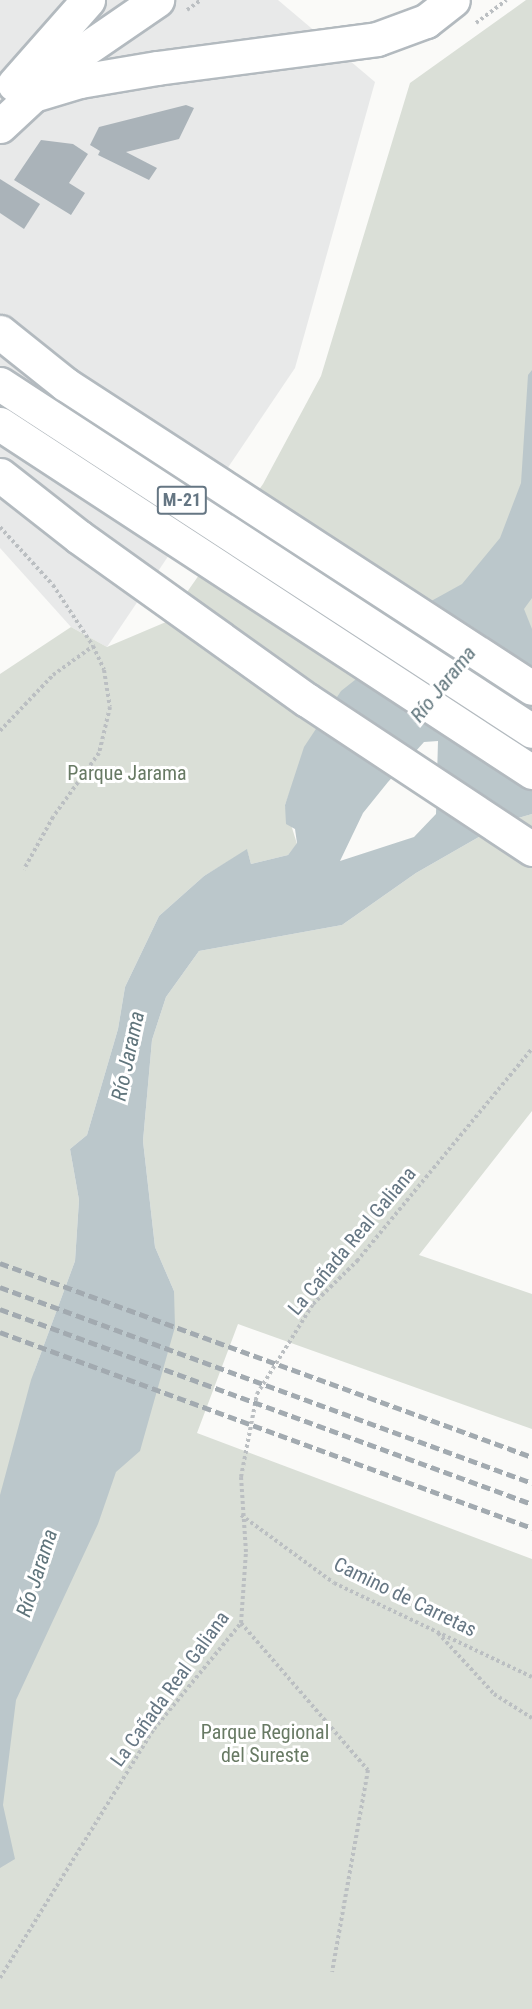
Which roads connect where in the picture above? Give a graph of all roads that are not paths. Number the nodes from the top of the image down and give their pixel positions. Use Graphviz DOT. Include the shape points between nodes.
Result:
graph roads {
  1 [pos="88,0"];
  2 [pos="157,0"];
  3 [pos="453,0"];
  4 [pos="15,97"];
  5 [pos="0,126"];
  6 [pos="0,332"];
  7 [pos="0,384"];
  8 [pos="0,424"];
  9 [pos="0,475"];
  10 [pos="532,688"];
  11 [pos="532,731"];
  12 [pos="532,772"];
  13 [pos="532,849"];
  1 -- 4 [label="main road"];
  2 -- 4 [label="main road"];
  3 -- 4 [label="main road" via="426,21 377,39 157,68"];
  4 -- 5 [label="main road"];
  6 -- 10 [label="main road" via="65,384 378,584"];
  7 -- 11 [label="main road, M-21"];
  8 -- 12 [label="main road, M-21"];
  9 -- 13 [label="main road" via="79,537 307,700"];
}
